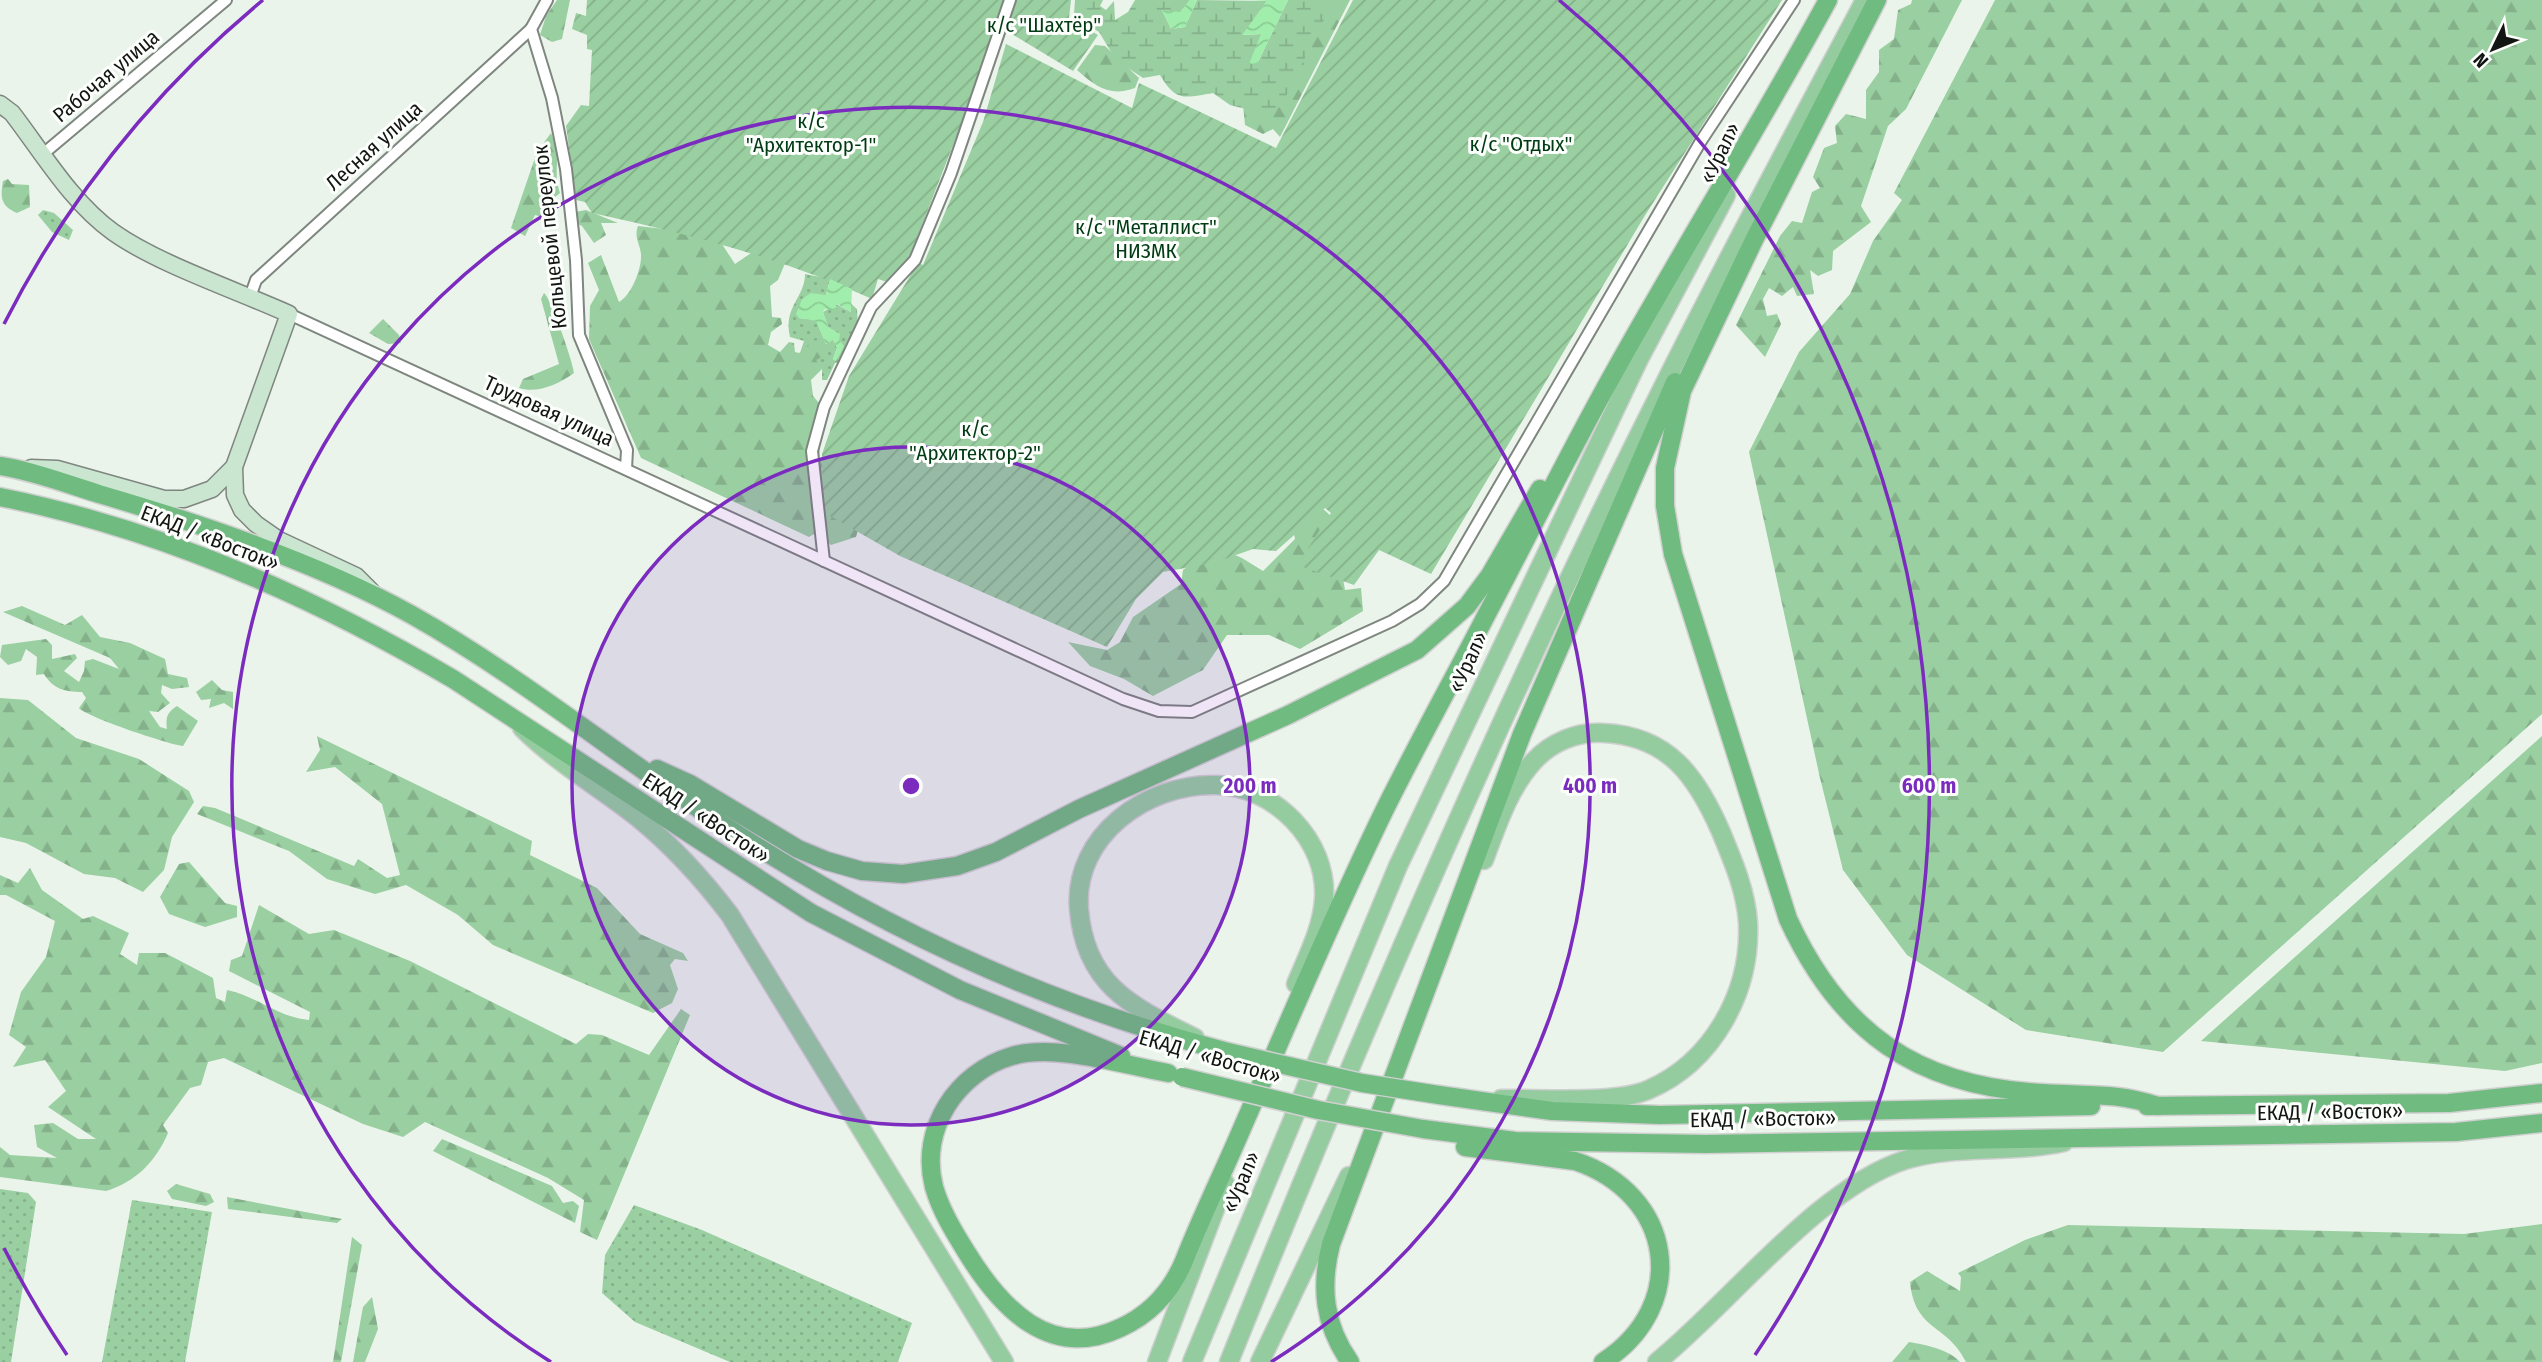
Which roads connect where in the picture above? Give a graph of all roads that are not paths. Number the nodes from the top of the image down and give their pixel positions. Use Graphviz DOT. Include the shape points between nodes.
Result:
graph roads {
  1 [pos="226,0"];
  2 [pos="547,0"];
  3 [pos="1010,0"];
  4 [pos="1794,0"];
  5 [pos="1828,0"];
  6 [pos="1865,0"];
  7 [pos="1877,0"];
  8 [pos="531,29"];
  9 [pos="0,104"];
  10 [pos="1749,141"];
  11 [pos="43,153"];
  12 [pos="1754,240"];
  13 [pos="250,297"];
  14 [pos="289,314"];
  15 [pos="1609,380"];
  16 [pos="4,467"];
  17 [pos="234,467"];
  18 [pos="626,469"];
  19 [pos="0,497"];
  20 [pos="824,561"];
  21 [pos="380,599"];
  22 [pos="505,711"];
  23 [pos="620,752"];
  24 [pos="1453,923"];
  25 [pos="1224,1051"];
  26 [pos="1175,1075"];
  27 [pos="1261,1084"];
  28 [pos="2542,1093"];
  29 [pos="1459,1100"];
  30 [pos="2158,1106"];
  31 [pos="1380,1113"];
  32 [pos="2542,1123"];
  33 [pos="1242,1129"];
  34 [pos="1423,1129"];
  35 [pos="2083,1138"];
  36 [pos="1004,1362"];
  37 [pos="1157,1362"];
  38 [pos="1192,1362"];
  39 [pos="1229,1362"];
  40 [pos="1260,1362"];
  41 [pos="1350,1362"];
  42 [pos="1602,1362"];
  43 [pos="1657,1362"];
  1 -- 11 [label="street, Рабочая улица"];
  2 -- 8 [label="street"];
  3 -- 20 [label="street" via="951,173 915,260 871,307 824,407 812,451"];
  4 -- 20 [label="street, Трудовая улица" via="1702,141 1444,582 1392,621 1192,712 1159,711 1123,699"];
  5 -- 10 [label="highway, «Урал»"];
  6 -- 39 [label="main road" via="1669,375 1528,669 1292,1204"];
  7 -- 12 [label="highway"];
  8 -- 13 [label="street, Лесная улица" via="256,280"];
  8 -- 18 [label="street, Кольцевой переулок" via="552,98 566,169 579,335 627,450"];
  9 -- 11 [label="main road, Трудовая улица"];
  10 -- 15 [label="highway" via="1712,197"];
  10 -- 38 [label="main road, «Урал»" via="1398,866"];
  11 -- 13 [label="main road, Трудовая улица" via="90,212 112,231 137,247"];
  12 -- 24 [label="highway" via="1683,364 1628,486 1522,734"];
  12 -- 30 [label="highway" via="1682,391 1665,468 1665,506 1673,554 1730,738 1788,919 1806,959 1853,1020 1890,1049 1941,1075 1985,1088 2127,1095"];
  13 -- 14 [label="main road, Трудовая улица"];
  14 -- 17 [label="main road"];
  14 -- 18 [label="street, Трудовая улица"];
  15 -- 23 [label="highway" via="1490,575 1438,635 1345,688 1104,797 996,852 957,866 903,874 862,871 798,849 690,783"];
  15 -- 27 [label="highway" via="1385,810"];
  16 -- 17 [label="main road" via="57,469 164,499 184,499 212,489"];
  16 -- 21 [label="highway, ЕКАД / «Восток»" via="177,518"];
  17 -- 21 [label="main road" via="237,502 256,524 279,540 356,576"];
  18 -- 20 [label="street, Трудовая улица"];
  19 -- 22 [label="highway, ЕКАД / «Восток»" via="55,508 141,535 261,580 392,643"];
  21 -- 23 [label="highway, ЕКАД / «Восток»" via="490,664"];
  22 -- 26 [label="highway, ЕКАД / «Восток»" via="811,913 960,990"];
  22 -- 36 [label="main road" via="544,750 636,816 699,875 755,955"];
  23 -- 25 [label="highway, ЕКАД / «Восток»" via="725,826 834,893 943,950 1088,1011"];
  24 -- 29 [label="main road" via="1513,788 1552,746 1593,732 1646,740 1689,774 1712,811 1732,859 1748,921 1748,949 1735,999 1710,1042 1675,1076 1631,1096"];
  24 -- 31 [label="highway"];
  25 -- 27 [label="main road" via="1142,1012 1112,989 1087,947 1078,899 1087,859 1096,842 1121,817 1170,793 1216,785 1259,796 1296,822 1311,842 1323,872 1320,926 1273,1037"];
  25 -- 29 [label="highway, ЕКАД / «Восток», bridge"];
  26 -- 33 [label="highway" via="1038,1049 989,1065 955,1091 935,1136 933,1182 942,1208 981,1275 1017,1317 1055,1335 1078,1337 1109,1333 1143,1317 1177,1277"];
  26 -- 34 [label="highway, ЕКАД / «Восток», bridge" via="1318,1110"];
  27 -- 33 [label="highway"];
  28 -- 30 [label="highway, ЕКАД / «Восток»" via="2449,1103"];
  29 -- 30 [label="highway, ЕКАД / «Восток»" via="1552,1111 1660,1115"];
  31 -- 40 [label="main road"];
  31 -- 41 [label="highway" via="1325,1268 1326,1310"];
  32 -- 35 [label="highway, ЕКАД / «Восток»" via="2456,1132"];
  33 -- 37 [label="main road"];
  34 -- 35 [label="highway, ЕКАД / «Восток»" via="1573,1143"];
  34 -- 42 [label="highway" via="1460,1146 1575,1161 1628,1189 1642,1207 1658,1243 1658,1286 1641,1327"];
  35 -- 43 [label="main road" via="2040,1148 1940,1152 1879,1170 1838,1196"];
}
